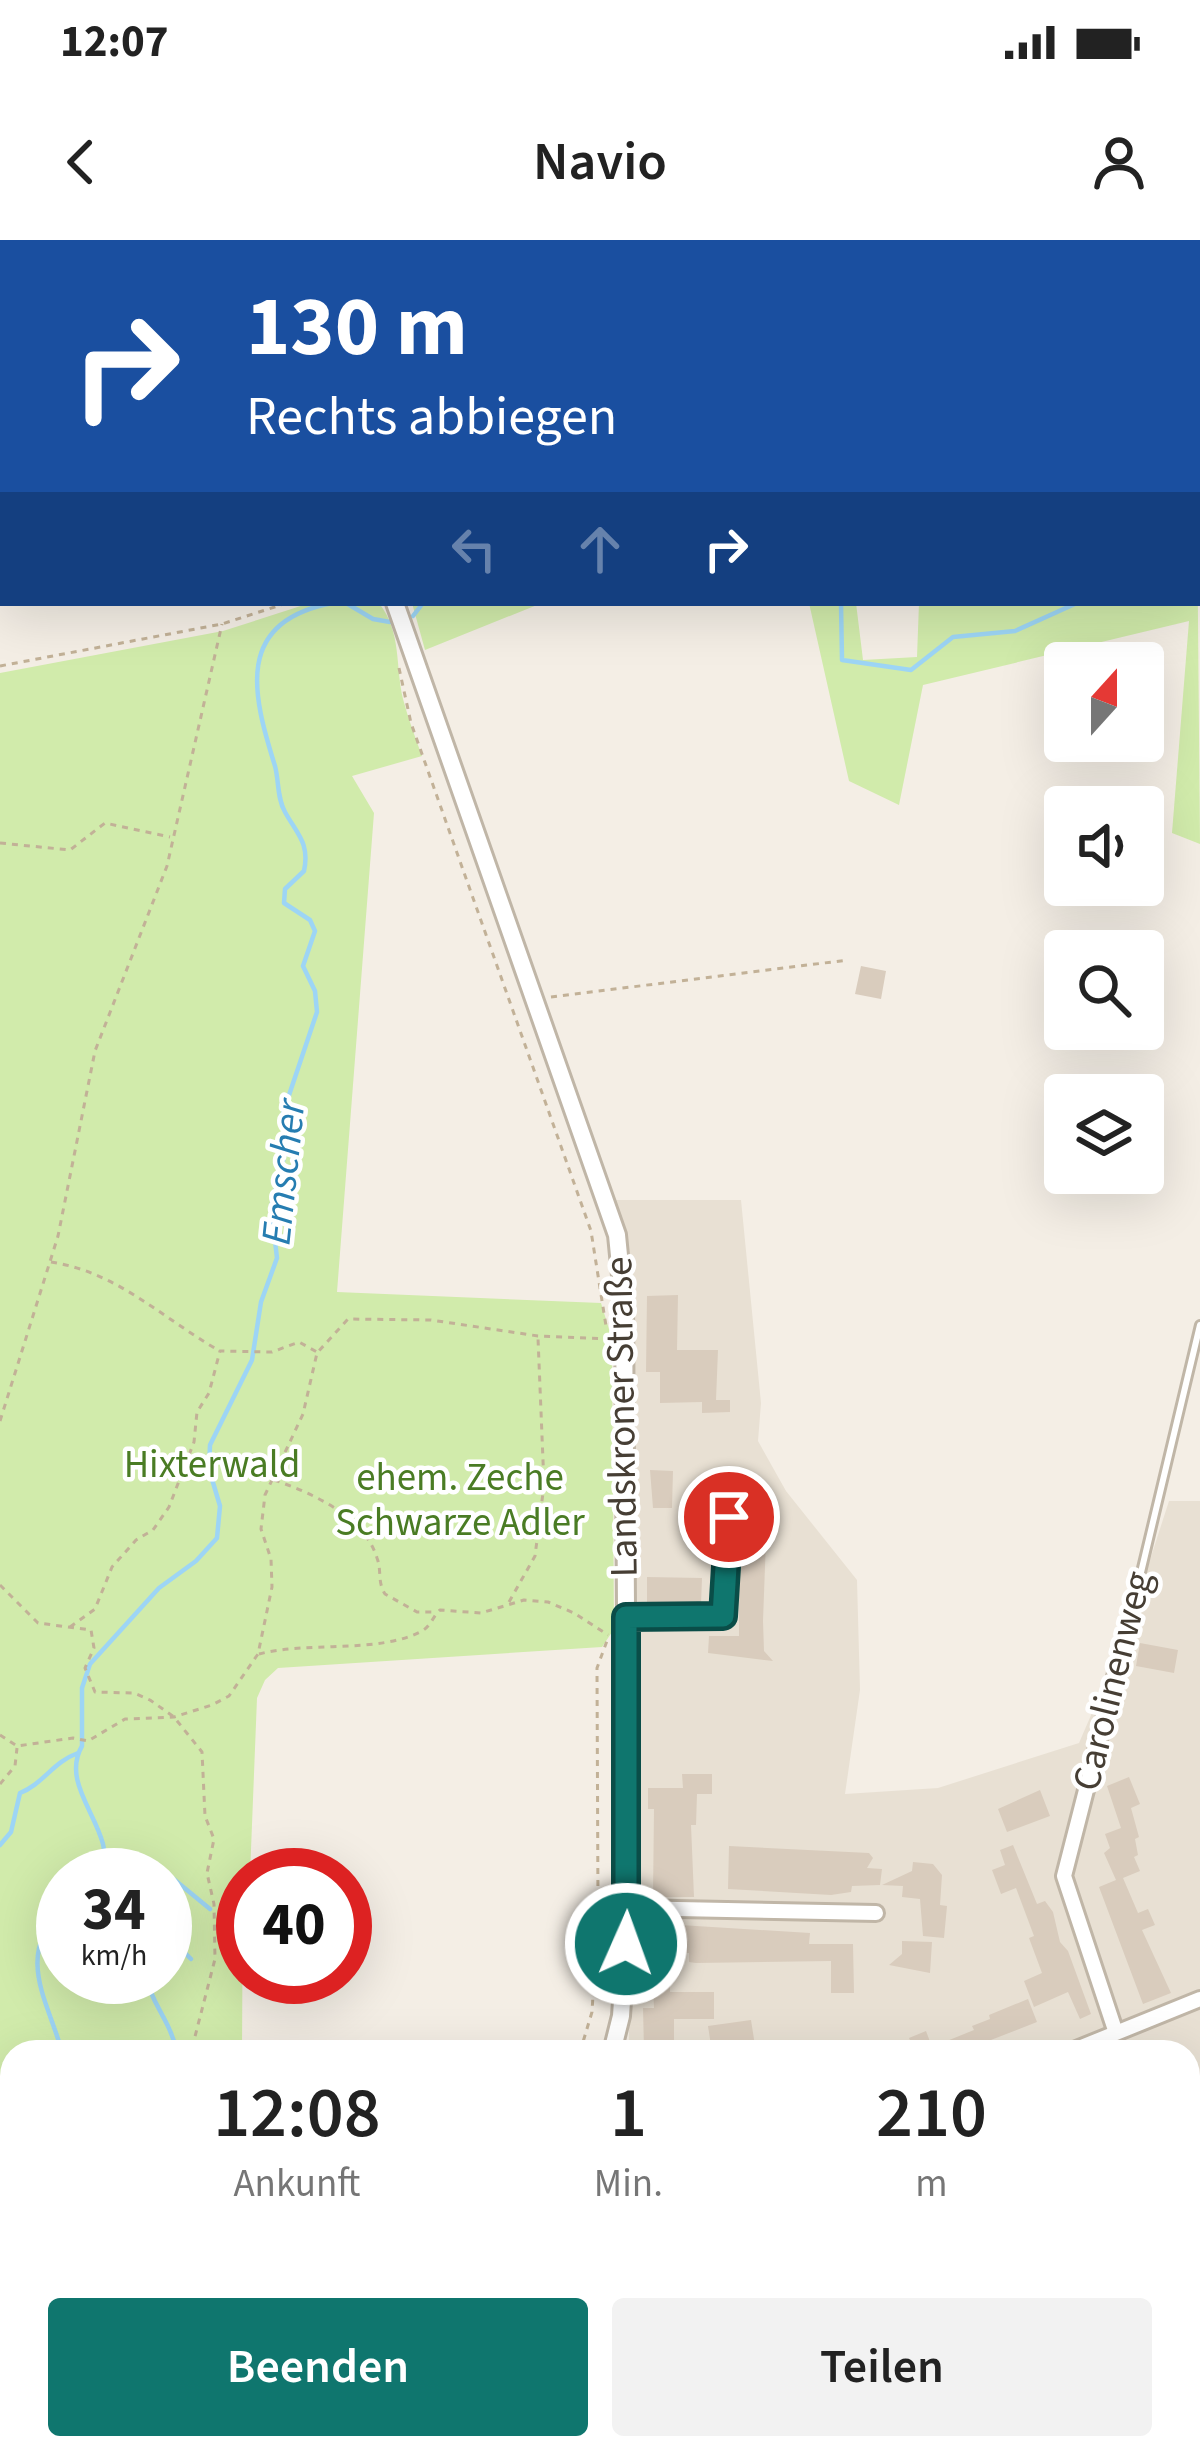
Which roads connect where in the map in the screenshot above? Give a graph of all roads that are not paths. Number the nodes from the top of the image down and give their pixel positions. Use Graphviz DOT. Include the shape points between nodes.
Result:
graph roads {
  1 [pos="396,606"];
  2 [pos="1200,1325"];
  3 [pos="729,1517"];
  4 [pos="620,1623"];
  5 [pos="1126,1634"];
  6 [pos="628,1908"];
  7 [pos="876,1913"];
  8 [pos="1200,1999"];
  9 [pos="1116,2033"];
  10 [pos="615,2040"];
  11 [pos="1099,2040"];
  1 -- 4 [label="street, Landskroner Straße" via="617,1235"];
  2 -- 5 [label="lane, Carolinenweg"];
  3 -- 4 [label="street" via="723,1616"];
  4 -- 6 [label="street, Landskroner Straße"];
  5 -- 9 [label="street, Carolinenweg" via="1064,1876"];
  6 -- 7 [label="street"];
  6 -- 10 [label="street, Landskroner Straße"];
  8 -- 9 [label="street"];
  9 -- 11 [label="street"];
}
